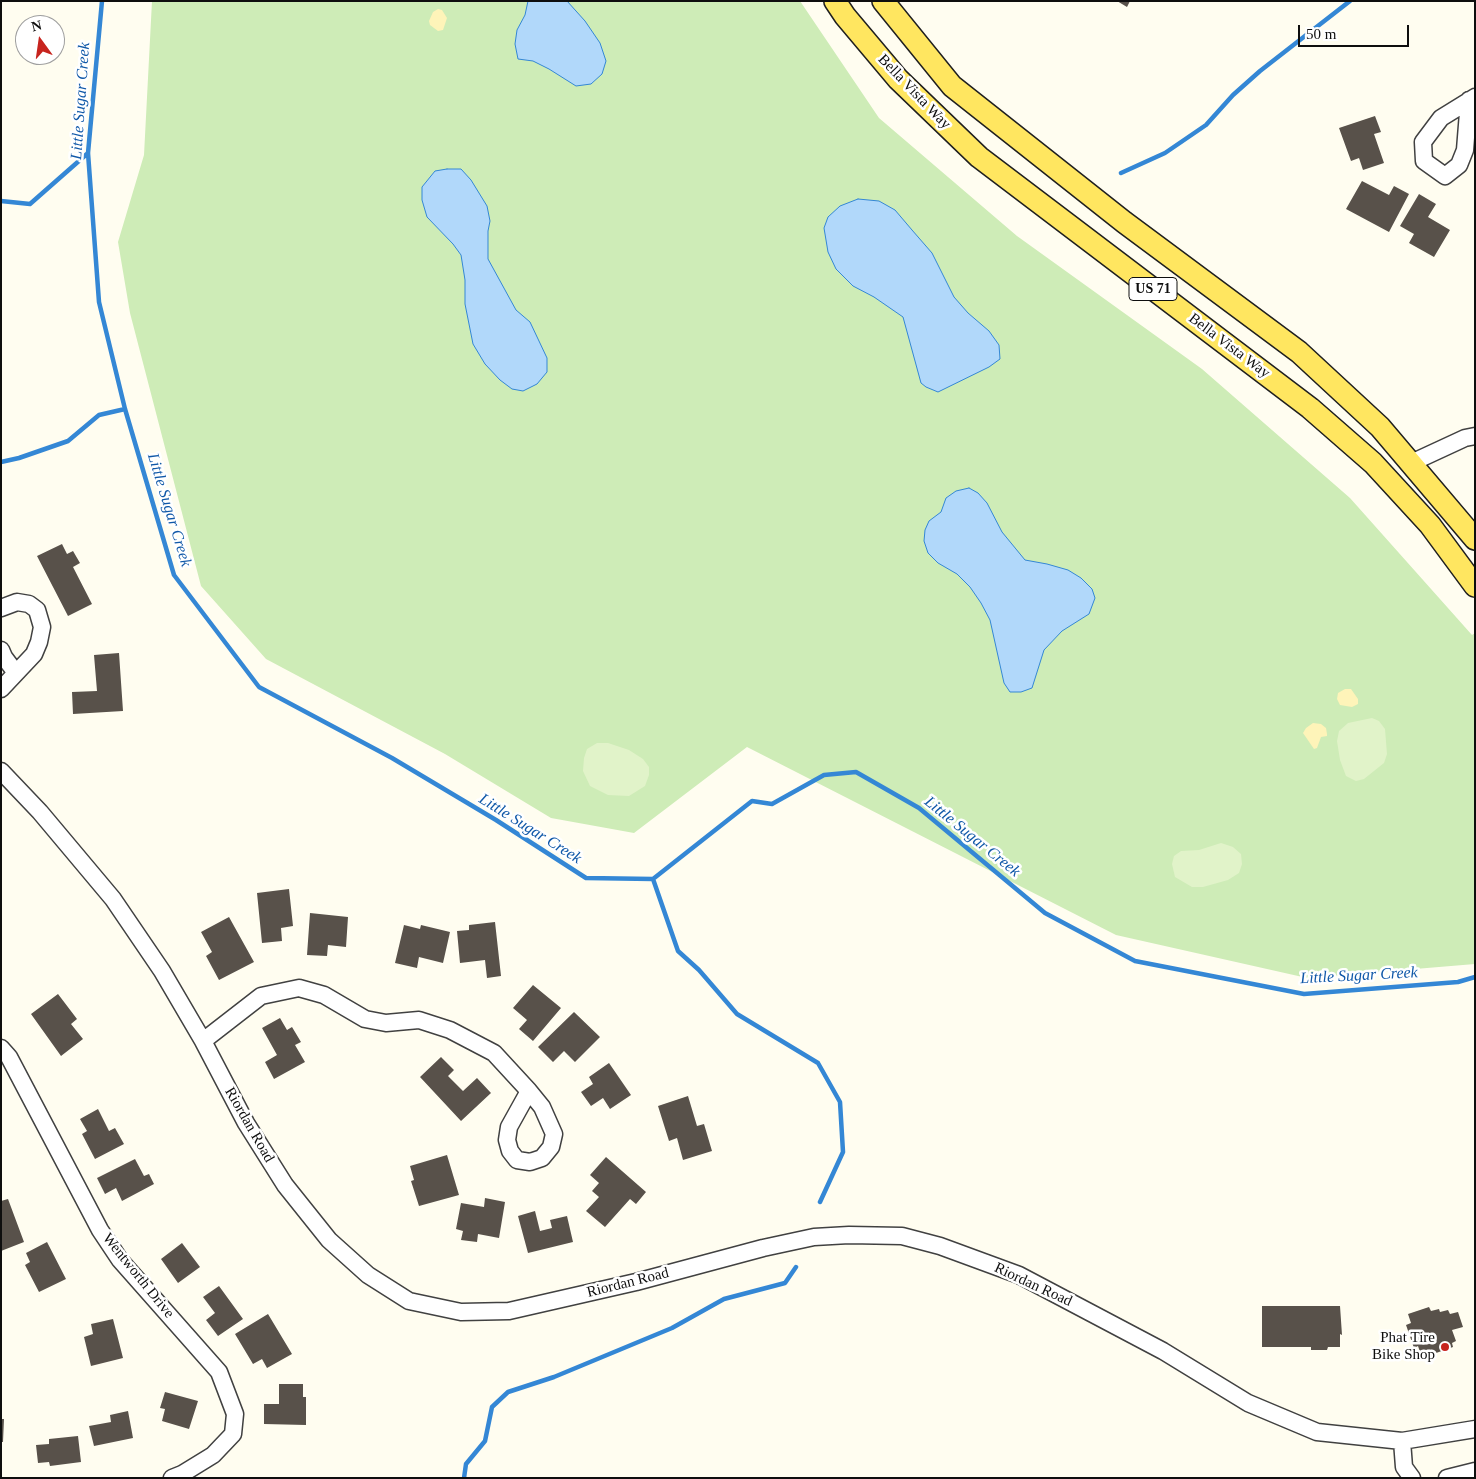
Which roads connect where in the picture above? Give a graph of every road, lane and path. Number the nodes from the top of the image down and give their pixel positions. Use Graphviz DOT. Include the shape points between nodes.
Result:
graph roads {
  1 [pos="835,1"];
  2 [pos="883,1"];
  3 [pos="1475,436"];
  4 [pos="1410,463"];
  5 [pos="1475,540"];
  6 [pos="1475,586"];
  7 [pos="1,608"];
  8 [pos="1,650"];
  9 [pos="16,672"];
  10 [pos="1,689"];
  11 [pos="1,771"];
  12 [pos="203,1041"];
  13 [pos="1,1048"];
  14 [pos="529,1092"];
  15 [pos="1475,1429"];
  16 [pos="1402,1441"];
  17 [pos="1475,1471"];
  18 [pos="172,1478"];
  19 [pos="1412,1478"];
  20 [pos="1447,1478"];
  1 -- 6 [label="main road, Bella Vista Way / US 71" via="898,79 979,157 1310,408 1373,463 1430,525"];
  2 -- 4 [label="main road, Bella Vista Way / US 71" via="952,86 1124,222 1299,352 1380,427"];
  3 -- 4 [label="street"];
  4 -- 5 [label="main road, Bella Vista Way / US 71"];
  7 -- 9 [label="street" via="16,602 29,604 37,610 42,627 34,654"];
  8 -- 9 [label="street"];
  9 -- 10 [label="street"];
  11 -- 12 [label="street, Riordan Road" via="113,899 162,971"];
  12 -- 14 [label="street" via="261,996 299,988 324,995 365,1019 386,1023 419,1020 450,1030 494,1052"];
  12 -- 16 [label="street, Riordan Road" via="246,1123 285,1185 329,1240 368,1275 409,1301 461,1312 509,1311 814,1237 902,1236 940,1246 1019,1275 1163,1351 1248,1403 1317,1432"];
  13 -- 18 [label="street, Wentworth Drive" via="9,1057 100,1230 120,1260 219,1372 235,1414 233,1434 213,1455"];
  15 -- 16 [label="street, Riordan Road"];
  16 -- 19 [label="street" via="1404,1467"];
  17 -- 20 [label="street"];
}
